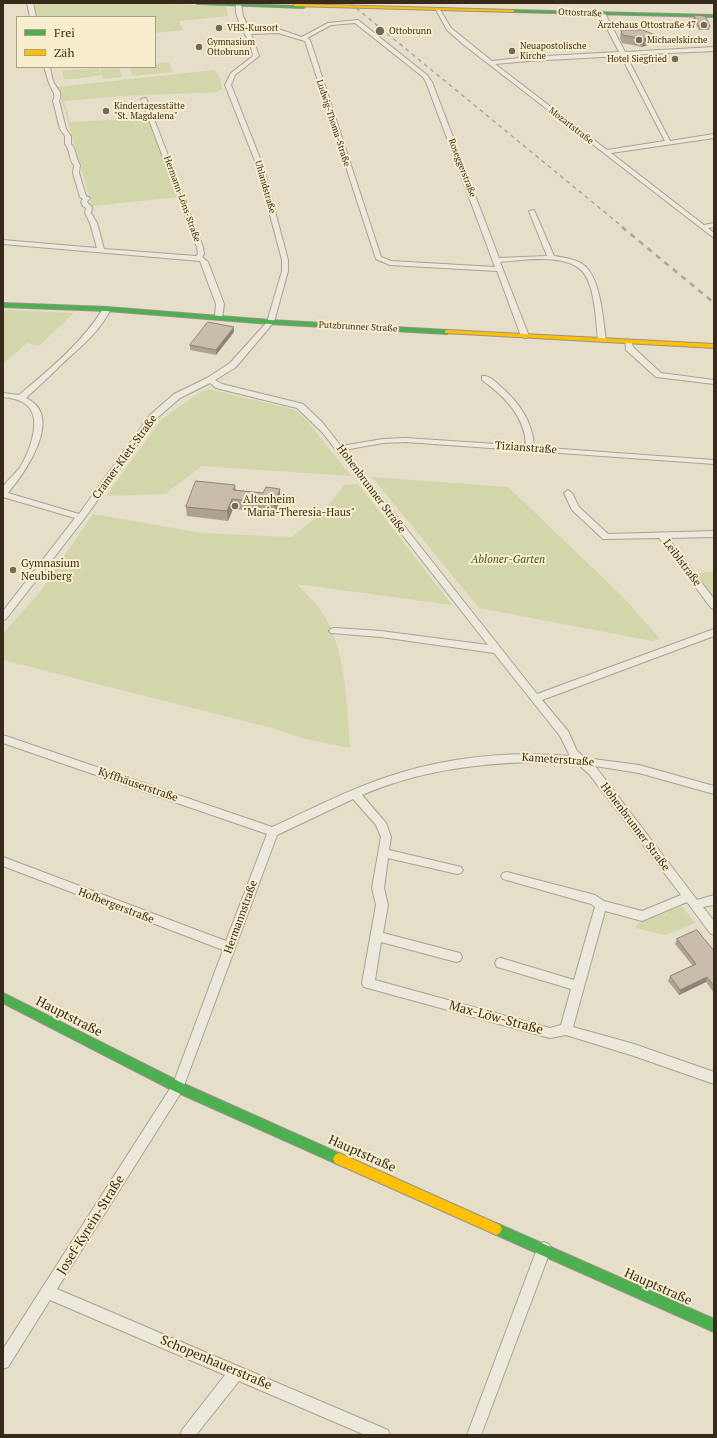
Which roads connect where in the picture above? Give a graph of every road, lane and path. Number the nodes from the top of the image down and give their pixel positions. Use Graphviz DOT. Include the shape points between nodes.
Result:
graph roads {
  1 [pos="30,3"];
  2 [pos="198,3"];
  3 [pos="227,3"];
  4 [pos="238,4"];
  5 [pos="435,6"];
  6 [pos="602,13"];
  7 [pos="33,16"];
  8 [pos="714,16"];
  9 [pos="248,33"];
  10 [pos="303,38"];
  11 [pos="714,49"];
  12 [pos="623,54"];
  13 [pos="491,63"];
  14 [pos="47,68"];
  15 [pos="144,99"];
  16 [pos="714,136"];
  17 [pos="668,142"];
  18 [pos="605,152"];
  19 [pos="532,211"];
  20 [pos="714,225"];
  21 [pos="702,227"];
  22 [pos="714,236"];
  23 [pos="3,242"];
  24 [pos="101,250"];
  25 [pos="551,257"];
  26 [pos="198,258"];
  27 [pos="497,260"];
  28 [pos="500,269"];
  29 [pos="3,305"];
  30 [pos="107,309"];
  31 [pos="219,318"];
  32 [pos="270,322"];
  33 [pos="525,336"];
  34 [pos="602,340"];
  35 [pos="628,342"];
  36 [pos="714,346"];
  37 [pos="714,376"];
  38 [pos="485,378"];
  39 [pos="210,380"];
  40 [pos="698,380"];
  41 [pos="714,382"];
  42 [pos="3,394"];
  43 [pos="21,398"];
  44 [pos="530,448"];
  45 [pos="339,449"];
  46 [pos="714,462"];
  47 [pos="3,493"];
  48 [pos="568,493"];
  49 [pos="81,517"];
  50 [pos="714,534"];
  51 [pos="661,535"];
  52 [pos="714,606"];
  53 [pos="3,617"];
  54 [pos="334,630"];
  55 [pos="714,632"];
  56 [pos="497,650"];
  57 [pos="536,698"];
  58 [pos="3,739"];
  59 [pos="583,762"];
  60 [pos="714,790"];
  61 [pos="355,794"];
  62 [pos="273,832"];
  63 [pos="384,853"];
  64 [pos="3,861"];
  65 [pos="457,870"];
  66 [pos="507,876"];
  67 [pos="714,900"];
  68 [pos="691,901"];
  69 [pos="601,905"];
  70 [pos="714,930"];
  71 [pos="376,936"];
  72 [pos="230,948"];
  73 [pos="456,958"];
  74 [pos="501,963"];
  75 [pos="578,986"];
  76 [pos="3,998"];
  77 [pos="566,1030"];
  78 [pos="714,1078"];
  79 [pos="178,1087"];
  80 [pos="544,1249"];
  81 [pos="48,1292"];
  82 [pos="714,1326"];
  83 [pos="3,1362"];
  84 [pos="237,1372"];
  85 [pos="187,1435"];
  86 [pos="383,1435"];
  87 [pos="474,1435"];
  1 -- 7 [label="street"];
  2 -- 3 [label="street, Ottostraße"];
  3 -- 4 [label="street, Ottostraße"];
  4 -- 5 [label="street, Ottostraße"];
  4 -- 9 [label="street"];
  5 -- 6 [label="street, Ottostraße"];
  5 -- 13 [label="street, Mozartstraße" via="452,33"];
  6 -- 8 [label="street, Ottostraße"];
  6 -- 12 [label="street"];
  9 -- 10 [label="street" via="278,31"];
  9 -- 32 [label="street, Uhlandstraße" via="256,56 233,74 228,85 260,166 285,260 285,271"];
  10 -- 27 [label="street, Roseggerstraße" via="330,24 364,25 425,76 430,82"];
  10 -- 28 [label="street, Ludwig-Thoma-Straße" via="309,45 376,255 382,261 390,263"];
  11 -- 12 [label="street"];
  12 -- 13 [label="street"];
  12 -- 17 [label="street"];
  13 -- 18 [label="street, Mozartstraße"];
  14 -- 24 [label="street" via="52,85 56,88 58,110 63,129 68,136 68,144 71,146 73,161 77,165 76,174 83,197 87,198 84,202 92,218"];
  15 -- 26 [label="street, Hermann-Löns-Straße" via="200,247 201,254"];
  16 -- 17 [label="street"];
  17 -- 18 [label="street"];
  18 -- 21 [label="street, Mozartstraße"];
  19 -- 25 [label="street"];
  20 -- 21 [label="street"];
  21 -- 22 [label="street, Mozartstraße"];
  23 -- 24 [label="street"];
  24 -- 26 [label="street"];
  25 -- 27 [label="street"];
  25 -- 34 [label="street" via="576,264 588,274 598,306"];
  26 -- 31 [label="street, Hermann-Löns-Straße" via="205,262 215,288 220,304"];
  27 -- 28 [label="street, Roseggerstraße"];
  28 -- 33 [label="street, Roseggerstraße"];
  29 -- 30 [label="street, Putzbrunner Straße"];
  30 -- 31 [label="street, Putzbrunner Straße"];
  30 -- 43 [label="street" via="90,332"];
  31 -- 32 [label="street, Putzbrunner Straße"];
  32 -- 33 [label="street, Putzbrunner Straße"];
  32 -- 39 [label="street, Cramer-Klett-Straße" via="233,365"];
  33 -- 34 [label="street, Putzbrunner Straße"];
  34 -- 35 [label="street, Putzbrunner Straße"];
  35 -- 36 [label="street, Putzbrunner Straße"];
  35 -- 40 [label="street" via="629,348 659,375"];
  37 -- 40 [label="street"];
  38 -- 44 [label="street" via="498,387 521,414 529,429"];
  39 -- 45 [label="street, Hohenbrunner Straße" via="219,386 300,406 333,439"];
  39 -- 49 [label="street, Cramer-Klett-Straße" via="177,396 153,417"];
  40 -- 41 [label="street"];
  42 -- 43 [label="street"];
  43 -- 47 [label="street" via="32,405 39,424 34,448 19,476"];
  44 -- 45 [label="street, Tizianstraße" via="406,440 383,441"];
  44 -- 46 [label="street, Tizianstraße"];
  45 -- 56 [label="street, Hohenbrunner Straße"];
  47 -- 49 [label="street"];
  48 -- 51 [label="street, Leiblstraße" via="575,508 606,537"];
  49 -- 53 [label="street, Cramer-Klett-Straße"];
  50 -- 51 [label="street"];
  51 -- 52 [label="street, Leiblstraße"];
  54 -- 56 [label="street"];
  55 -- 57 [label="street"];
  56 -- 57 [label="street, Hohenbrunner Straße"];
  57 -- 59 [label="street, Hohenbrunner Straße" via="564,734 573,753"];
  58 -- 62 [label="street, Kyffhäuserstraße"];
  59 -- 60 [label="street, Kameterstraße" via="615,765"];
  59 -- 61 [label="street, Kameterstraße" via="536,757 474,761 418,772"];
  59 -- 68 [label="street, Hohenbrunner Straße" via="593,771"];
  61 -- 62 [label="street"];
  61 -- 63 [label="street, Max-Löw-Straße" via="381,824 386,836"];
  62 -- 72 [label="street, Hermannstraße"];
  63 -- 65 [label="street"];
  63 -- 71 [label="street, Max-Löw-Straße" via="378,888 382,905"];
  64 -- 72 [label="street, Hofbergerstraße"];
  66 -- 69 [label="street" via="595,900"];
  67 -- 68 [label="street"];
  68 -- 69 [label="street" via="642,916"];
  68 -- 70 [label="street, Hohenbrunner Straße"];
  69 -- 75 [label="street"];
  71 -- 73 [label="street"];
  71 -- 77 [label="street, Max-Löw-Straße" via="368,983 550,1033"];
  72 -- 79 [label="street, Hermannstraße"];
  74 -- 75 [label="street"];
  75 -- 77 [label="street"];
  76 -- 79 [label="street, Hauptstraße"];
  77 -- 78 [label="street, Max-Löw-Straße"];
  79 -- 80 [label="street, Hauptstraße"];
  79 -- 81 [label="street, Josef-Kyrein-Straße"];
  80 -- 82 [label="street, Hauptstraße"];
  80 -- 87 [label="street"];
  81 -- 83 [label="street, Josef-Kyrein-Straße"];
  81 -- 84 [label="street, Schopenhauerstraße"];
  84 -- 85 [label="street"];
  84 -- 86 [label="street, Schopenhauerstraße"];
}
